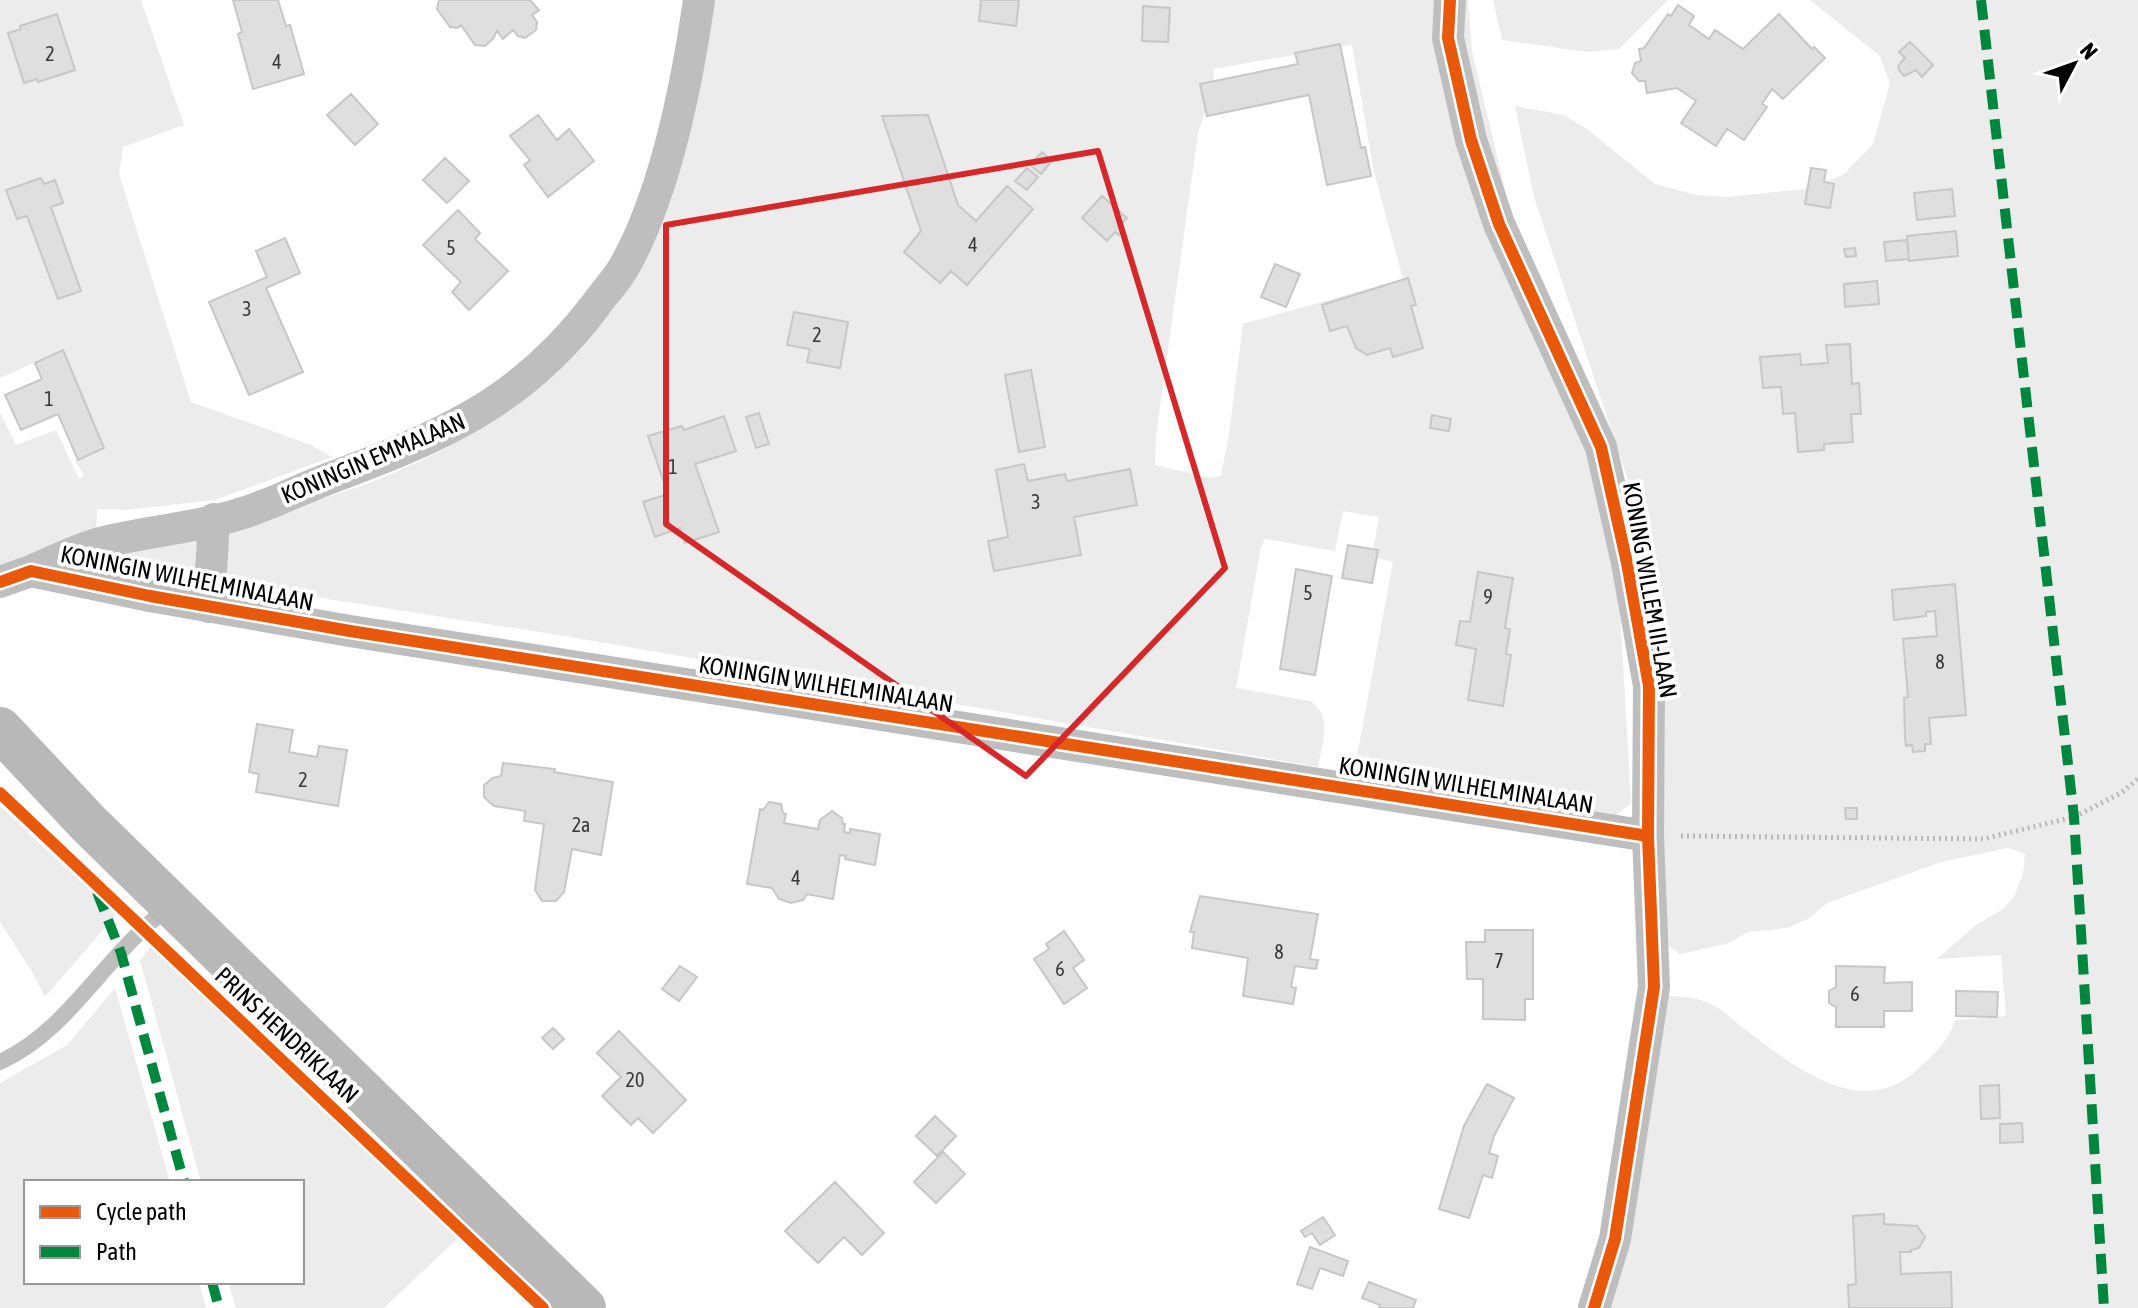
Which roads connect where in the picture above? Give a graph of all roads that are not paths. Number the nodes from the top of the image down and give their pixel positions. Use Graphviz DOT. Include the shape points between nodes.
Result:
graph roads {
  1 [pos="699,0"];
  2 [pos="1450,0"];
  3 [pos="214,519"];
  4 [pos="31,571"];
  5 [pos="0,582"];
  6 [pos="209,607"];
  7 [pos="0,729"];
  8 [pos="1648,836"];
  9 [pos="173,904"];
  10 [pos="0,1062"];
  11 [pos="584,1308"];
  12 [pos="1594,1308"];
  1 -- 3 [label="street, KONINGIN EMMALAAN" via="669,151 647,214 623,268 576,331 544,365 491,405 436,436 245,512"];
  2 -- 8 [label="street, KONING WILLEM III-LAAN" via="1448,38 1471,140 1499,224 1601,447 1649,686"];
  3 -- 4 [label="street, KONINGIN EMMALAAN" via="101,543"];
  3 -- 6 [label="street, KONINGIN WILHELMINALAAN"];
  4 -- 5 [label="street, KONINGIN WILHELMINALAAN"];
  4 -- 6 [label="street, KONINGIN WILHELMINALAAN"];
  6 -- 8 [label="street, KONINGIN WILHELMINALAAN"];
  7 -- 9 [label="main road, PRINS HENDRIKLAAN"];
  8 -- 12 [label="street, KONING WILLEM III-LAAN" via="1654,987 1615,1239"];
  9 -- 10 [label="lane" via="25,1051"];
  9 -- 11 [label="main road, PRINS HENDRIKLAAN"];
}
